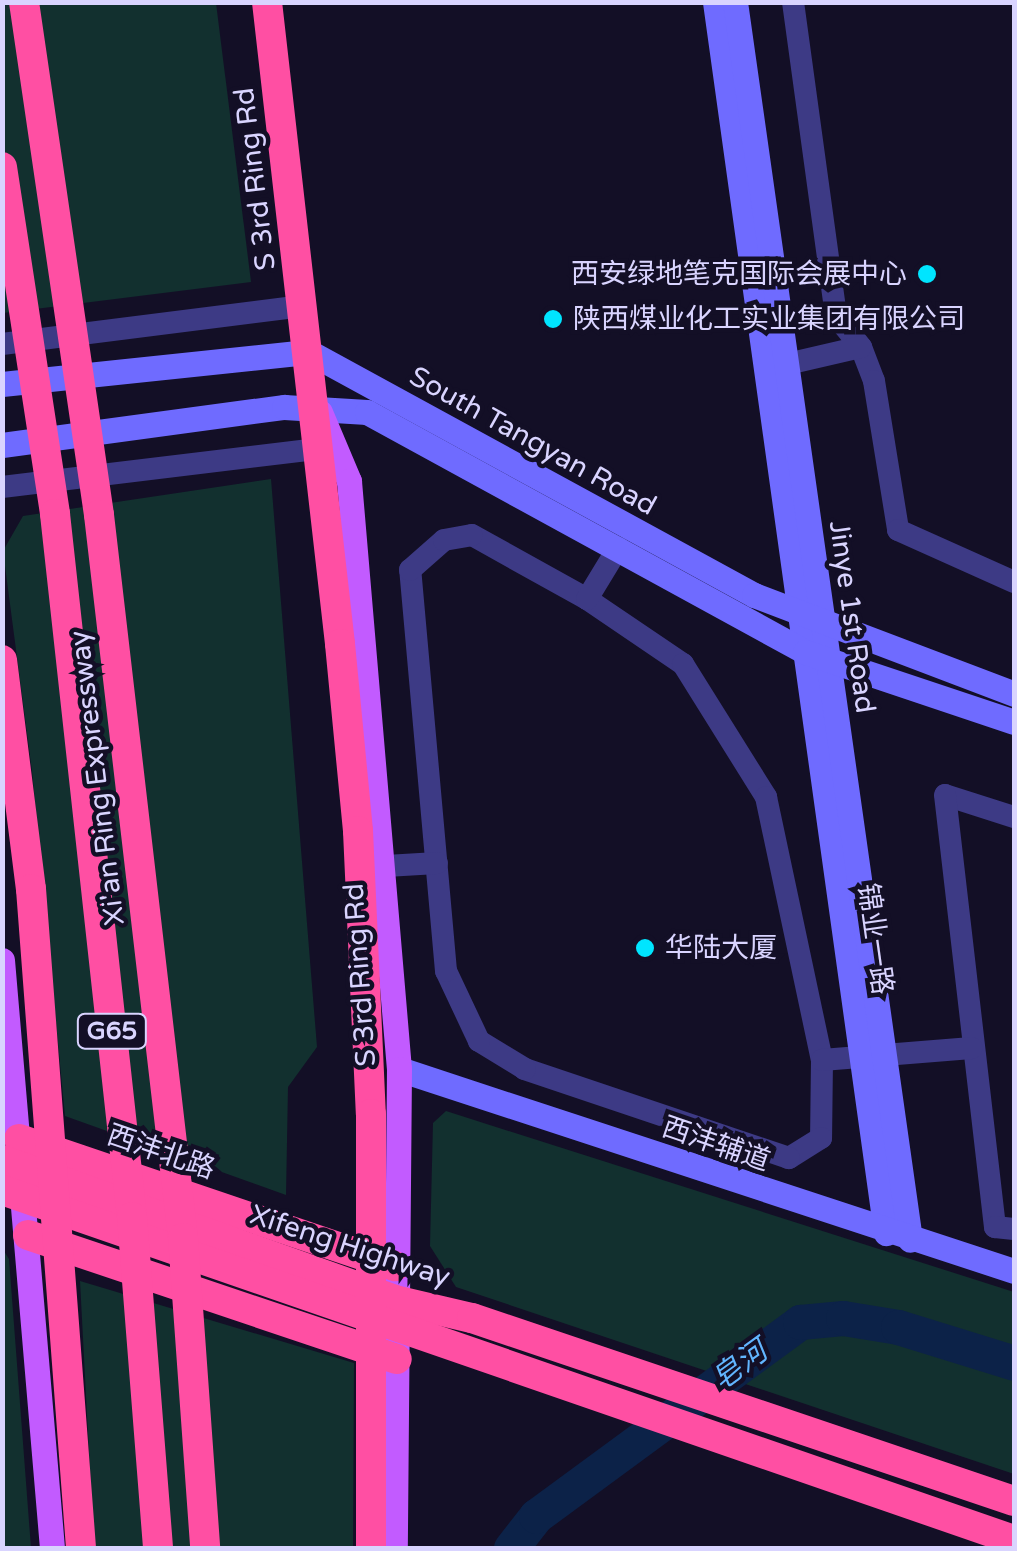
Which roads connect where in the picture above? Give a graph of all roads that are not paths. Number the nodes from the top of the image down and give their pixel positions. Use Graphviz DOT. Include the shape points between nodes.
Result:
graph roads {
  1 [pos="24,2"];
  2 [pos="267,2"];
  3 [pos="715,2"];
  4 [pos="735,2"];
  5 [pos="794,2"];
  6 [pos="2,167"];
  7 [pos="303,306"];
  8 [pos="2,344"];
  9 [pos="861,347"];
  10 [pos="308,352"];
  11 [pos="777,367"];
  12 [pos="2,384"];
  13 [pos="318,406"];
  14 [pos="2,444"];
  15 [pos="322,448"];
  16 [pos="2,487"];
  17 [pos="618,548"];
  18 [pos="1014,582"];
  19 [pos="587,599"];
  20 [pos="813,620"];
  21 [pos="816,656"];
  22 [pos="2,660"];
  23 [pos="1014,694"];
  24 [pos="1014,722"];
  25 [pos="1014,818"];
  26 [pos="438,862"];
  27 [pos="386,866"];
  28 [pos="2,960"];
  29 [pos="3,973"];
  30 [pos="972,1048"];
  31 [pos="872,1057"];
  32 [pos="822,1060"];
  33 [pos="399,1070"];
  34 [pos="14,1171"];
  35 [pos="1014,1230"];
  36 [pos="28,1235"];
  37 [pos="898,1237"];
  38 [pos="396,1266"];
  39 [pos="1014,1270"];
  40 [pos="396,1329"];
  41 [pos="758,1452"];
  42 [pos="1014,1501"];
  43 [pos="1014,1540"];
  44 [pos="52,1548"];
  45 [pos="81,1548"];
  46 [pos="158,1548"];
  47 [pos="206,1548"];
  48 [pos="370,1548"];
  49 [pos="395,1548"];
  50 [pos="974,1548"];
  1 -- 47 [label="highway, Xi'an Ring Expressway / G65, bridge" via="99,515 183,1238"];
  2 -- 7 [label="highway, S 3rd Ring Rd"];
  3 -- 11 [label="street, Jinye 1st Road"];
  4 -- 11 [label="street, Jinye 1st Road"];
  5 -- 9 [label="street" via="836,316"];
  6 -- 46 [label="highway, Xi'an Ring Expressway / G65, bridge" via="56,514 132,1217"];
  7 -- 8 [label="street"];
  7 -- 10 [label="highway, S 3rd Ring Rd"];
  9 -- 11 [label="street"];
  9 -- 18 [label="street" via="874,381 898,530"];
  10 -- 12 [label="street"];
  10 -- 13 [label="highway, S 3rd Ring Rd"];
  10 -- 20 [label="street, South Tangyan Road"];
  11 -- 20 [label="street, Jinye 1st Road"];
  13 -- 14 [label="street, South Tangyan Road"];
  13 -- 15 [label="highway, S 3rd Ring Rd"];
  13 -- 17 [label="street, South Tangyan Road" via="367,412"];
  13 -- 27 [label="main road, S 3rd Ring Rd" via="349,481"];
  15 -- 16 [label="street"];
  15 -- 48 [label="highway, S 3rd Ring Rd, bridge" via="358,831 372,1114"];
  17 -- 19 [label="street"];
  17 -- 21 [label="street, South Tangyan Road"];
  19 -- 26 [label="street" via="472,535 444,540 410,570"];
  19 -- 32 [label="street" via="683,664 766,797"];
  20 -- 21 [label="street, Jinye 1st Road"];
  20 -- 23 [label="street, South Tangyan Road"];
  21 -- 24 [label="street, South Tangyan Road"];
  21 -- 31 [label="street, 锦业一路"];
  22 -- 45 [label="highway, bridge" via="31,889"];
  25 -- 30 [label="street" via="944,795"];
  26 -- 27 [label="street"];
  26 -- 32 [label="street" via="446,971 479,1041 525,1069 790,1158 821,1138"];
  27 -- 33 [label="main road, S 3rd Ring Rd"];
  28 -- 29 [label="main road"];
  29 -- 34 [label="main road"];
  30 -- 31 [label="street"];
  30 -- 35 [label="street" via="995,1227"];
  31 -- 32 [label="street"];
  31 -- 37 [label="street"];
  33 -- 37 [label="street, 西沣辅道"];
  33 -- 38 [label="main road, S 3rd Ring Rd"];
  34 -- 36 [label="main road"];
  34 -- 38 [label="highway, 西沣北路"];
  34 -- 40 [label="highway, Xifeng Highway"];
  36 -- 40 [label="highway"];
  36 -- 44 [label="main road"];
  37 -- 39 [label="street, 西沣辅道"];
  38 -- 40 [label="main road, S 3rd Ring Rd"];
  40 -- 41 [label="highway, Xifeng Highway"];
  40 -- 42 [label="highway, Xifeng Highway" via="472,1318"];
  40 -- 49 [label="main road, S 3rd Ring Rd"];
  41 -- 43 [label="highway"];
  41 -- 50 [label="highway"];
}
